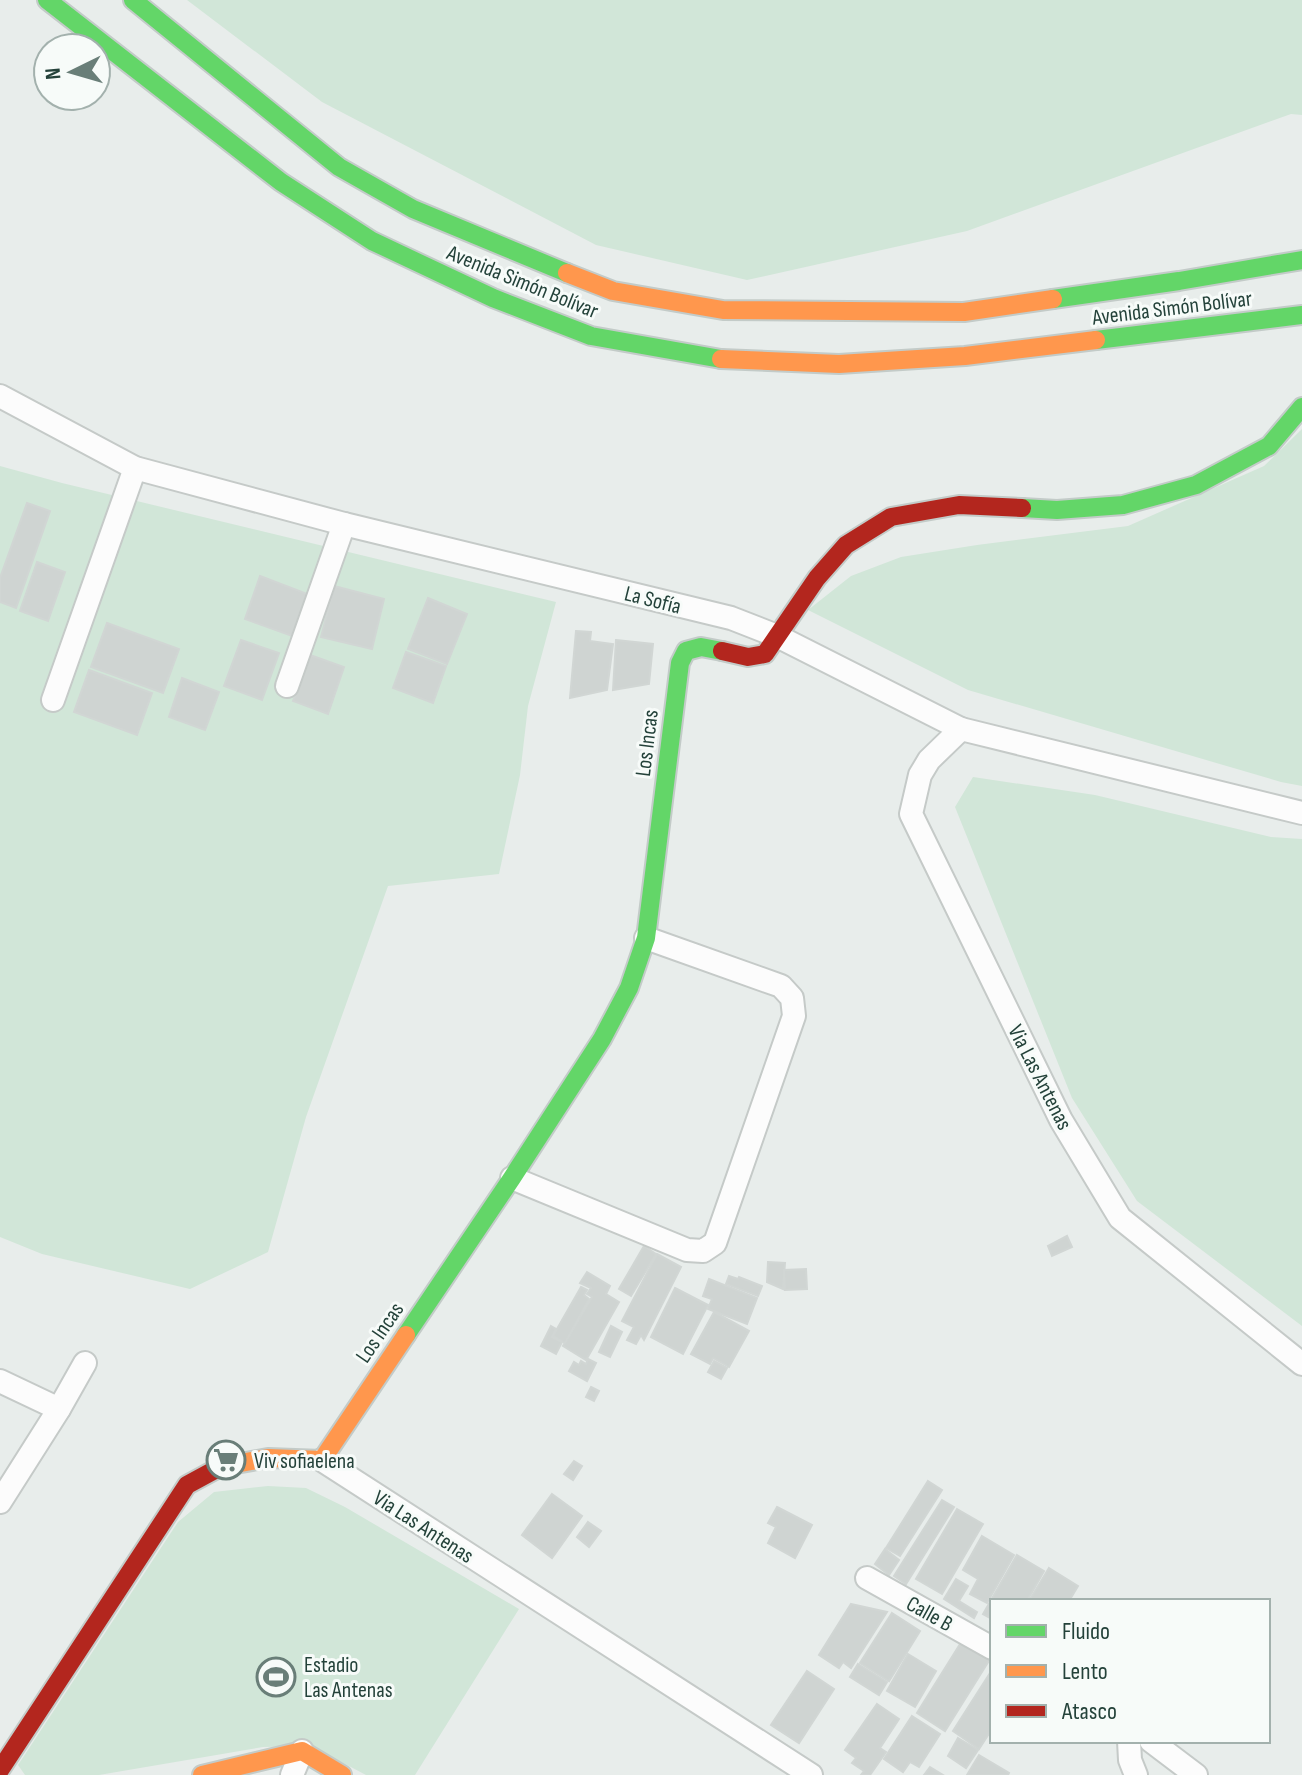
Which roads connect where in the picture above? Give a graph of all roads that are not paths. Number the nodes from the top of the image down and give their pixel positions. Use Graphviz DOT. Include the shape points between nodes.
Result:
graph roads {
  1 [pos="47,0"];
  2 [pos="133,0"];
  3 [pos="1302,260"];
  4 [pos="1302,315"];
  5 [pos="0,396"];
  6 [pos="1302,407"];
  7 [pos="135,468"];
  8 [pos="344,524"];
  9 [pos="777,636"];
  10 [pos="287,686"];
  11 [pos="53,700"];
  12 [pos="961,729"];
  13 [pos="1302,813"];
  14 [pos="646,938"];
  15 [pos="512,1178"];
  16 [pos="85,1363"];
  17 [pos="1302,1364"];
  18 [pos="0,1381"];
  19 [pos="59,1409"];
  20 [pos="322,1460"];
  21 [pos="0,1502"];
  22 [pos="867,1578"];
  23 [pos="990,1647"];
  24 [pos="1129,1743"];
  25 [pos="1154,1743"];
  26 [pos="302,1751"];
  27 [pos="0,1770"];
  28 [pos="202,1775"];
  29 [pos="292,1775"];
  30 [pos="342,1775"];
  31 [pos="811,1775"];
  32 [pos="1136,1775"];
  33 [pos="1196,1775"];
  1 -- 4 [label="main road, Avenida Simón Bolívar" via="281,182 372,241 493,298 591,336 713,359 839,364 965,356"];
  2 -- 3 [label="main road, Avenida Simón Bolívar" via="339,167 413,209 613,291 723,310 964,312"];
  5 -- 7 [label="street, La Sofía"];
  6 -- 9 [label="main road, Los Incas" via="1269,446 1196,485 1123,505 1057,510 959,505 891,517 846,545"];
  7 -- 8 [label="street, La Sofía"];
  7 -- 11 [label="street"];
  8 -- 9 [label="street, La Sofía" via="731,618"];
  8 -- 10 [label="street"];
  9 -- 12 [label="street, La Sofía"];
  9 -- 14 [label="main road, Los Incas" via="765,654 748,657 701,647 686,651 680,663"];
  12 -- 13 [label="street, La Sofía"];
  12 -- 17 [label="street, Via Las Antenas" via="920,775 911,814 1061,1120 1120,1218"];
  14 -- 15 [label="main road, Los Incas" via="629,988 602,1039"];
  14 -- 15 [label="street" via="781,986 792,998 794,1016 715,1243 703,1251 687,1250"];
  15 -- 20 [label="main road, Los Incas"];
  16 -- 19 [label="street"];
  18 -- 19 [label="street"];
  19 -- 21 [label="street"];
  20 -- 27 [label="main road" via="268,1458 222,1466 187,1485"];
  20 -- 31 [label="street, Via Las Antenas"];
  22 -- 23 [label="street, Calle B"];
  24 -- 32 [label="street"];
  25 -- 33 [label="street"];
  26 -- 28 [label="main road"];
  26 -- 29 [label="street"];
  26 -- 30 [label="main road"];
}
